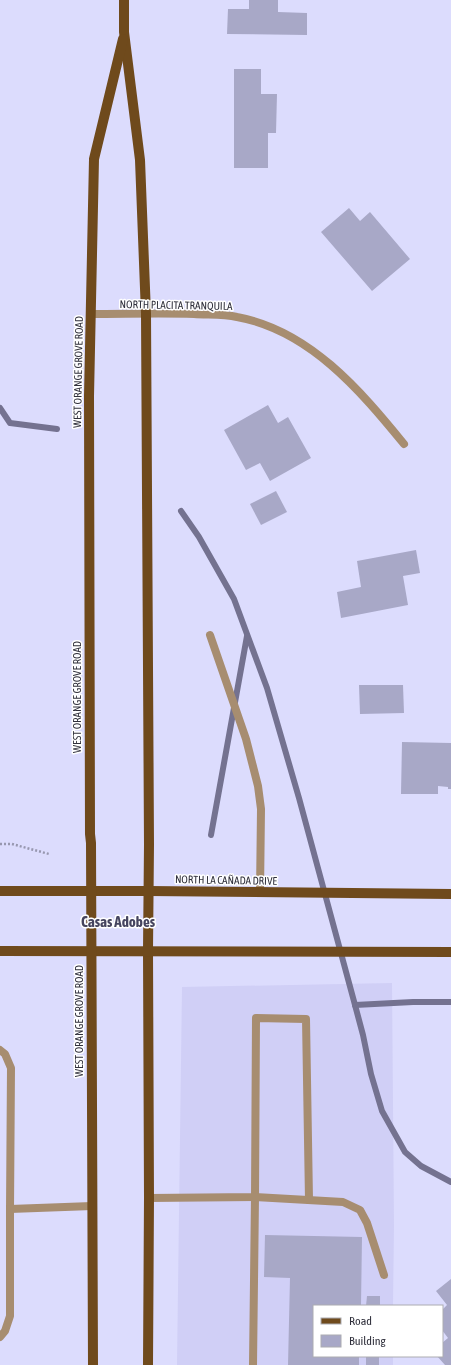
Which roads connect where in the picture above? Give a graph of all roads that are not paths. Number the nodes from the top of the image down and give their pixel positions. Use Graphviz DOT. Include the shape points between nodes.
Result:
graph roads {
  1 [pos="124,0"];
  2 [pos="124,32"];
  3 [pos="91,314"];
  4 [pos="146,314"];
  5 [pos="404,444"];
  6 [pos="210,635"];
  7 [pos="148,891"];
  8 [pos="0,892"];
  9 [pos="91,892"];
  10 [pos="260,893"];
  11 [pos="451,894"];
  12 [pos="148,950"];
  13 [pos="0,951"];
  14 [pos="91,951"];
  15 [pos="451,952"];
  16 [pos="0,1050"];
  17 [pos="255,1197"];
  18 [pos="149,1198"];
  19 [pos="309,1200"];
  20 [pos="92,1206"];
  21 [pos="10,1209"];
  22 [pos="384,1275"];
  23 [pos="0,1337"];
  24 [pos="93,1365"];
  25 [pos="148,1365"];
  26 [pos="253,1365"];
  1 -- 2 [label="main road, WEST ORANGE GROVE ROAD"];
  2 -- 3 [label="main road, WEST ORANGE GROVE ROAD" via="94,159"];
  2 -- 4 [label="main road, WEST ORANGE GROVE ROAD" via="140,160"];
  3 -- 4 [label="street, NORTH PLACITA TRANQUILA"];
  3 -- 9 [label="main road, WEST ORANGE GROVE ROAD" via="88,535"];
  4 -- 5 [label="street, NORTH PLACITA TRANQUILA" via="180,313 235,317 279,330 322,357 373,406"];
  4 -- 7 [label="main road, WEST ORANGE GROVE ROAD"];
  6 -- 10 [label="street" via="246,740 258,786 261,809"];
  7 -- 9 [label="main road, NORTH LA CAÑADA DRIVE"];
  7 -- 10 [label="main road, NORTH LA CAÑADA DRIVE"];
  7 -- 12 [label="main road, WEST ORANGE GROVE ROAD"];
  8 -- 9 [label="main road, NORTH LA CAÑADA DRIVE"];
  9 -- 14 [label="main road, WEST ORANGE GROVE ROAD"];
  10 -- 11 [label="main road, NORTH LA CAÑADA DRIVE"];
  12 -- 14 [label="main road"];
  12 -- 15 [label="main road"];
  12 -- 18 [label="main road, WEST ORANGE GROVE ROAD"];
  13 -- 14 [label="main road"];
  14 -- 20 [label="main road, WEST ORANGE GROVE ROAD"];
  16 -- 21 [label="street" via="5,1054 11,1068"];
  17 -- 18 [label="street"];
  17 -- 19 [label="street"];
  17 -- 19 [label="street" via="256,1018 306,1019"];
  17 -- 26 [label="street"];
  18 -- 25 [label="main road, WEST ORANGE GROVE ROAD"];
  19 -- 22 [label="street" via="343,1202 360,1210 367,1223"];
  20 -- 21 [label="street"];
  20 -- 24 [label="main road, WEST ORANGE GROVE ROAD"];
  21 -- 23 [label="street" via="10,1316"];
}
